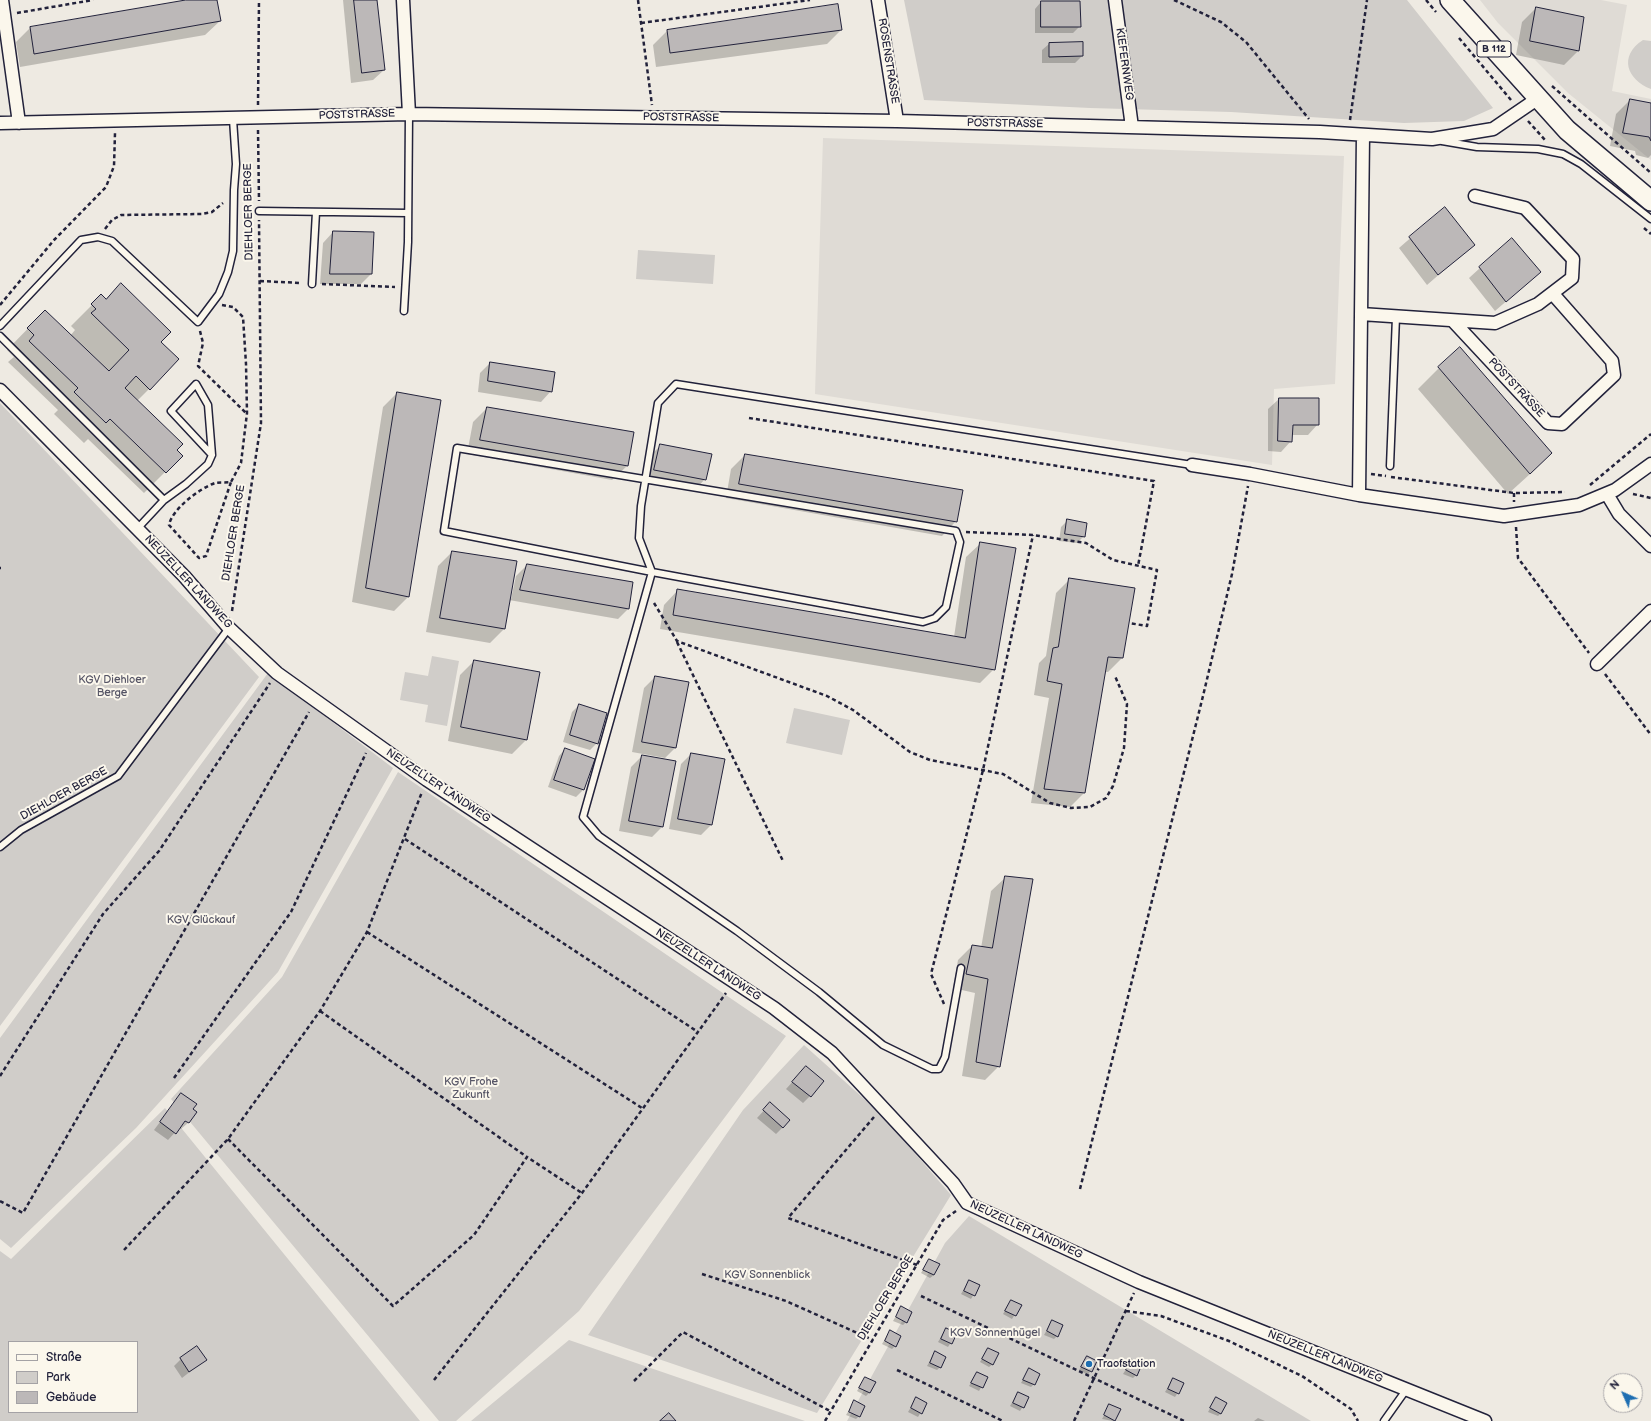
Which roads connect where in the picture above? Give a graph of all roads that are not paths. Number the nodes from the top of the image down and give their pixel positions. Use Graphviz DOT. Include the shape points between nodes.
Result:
graph roads {
  1 [pos="2,0"];
  2 [pos="403,0"];
  3 [pos="878,0"];
  4 [pos="1115,0"];
  5 [pos="1450,0"];
  6 [pos="1537,99"];
  7 [pos="409,114"];
  8 [pos="233,119"];
  9 [pos="897,121"];
  10 [pos="0,123"];
  11 [pos="19,123"];
  12 [pos="1132,127"];
  13 [pos="1363,135"];
  14 [pos="1432,139"];
  15 [pos="1475,196"];
  16 [pos="1651,201"];
  17 [pos="259,211"];
  18 [pos="316,212"];
  19 [pos="408,213"];
  20 [pos="1651,220"];
  21 [pos="312,284"];
  22 [pos="1553,294"];
  23 [pos="404,311"];
  24 [pos="1361,314"];
  25 [pos="1396,316"];
  26 [pos="1453,321"];
  27 [pos="0,326"];
  28 [pos="0,336"];
  29 [pos="0,390"];
  30 [pos="212,454"];
  31 [pos="1651,464"];
  32 [pos="1192,465"];
  33 [pos="1390,466"];
  34 [pos="645,481"];
  35 [pos="1607,494"];
  36 [pos="1359,495"];
  37 [pos="164,500"];
  38 [pos="137,528"];
  39 [pos="1651,546"];
  40 [pos="652,572"];
  41 [pos="1651,611"];
  42 [pos="229,628"];
  43 [pos="1597,664"];
  44 [pos="0,847"];
  45 [pos="961,968"];
  46 [pos="1406,1390"];
  47 [pos="1384,1421"];
  48 [pos="1485,1421"];
  1 -- 11 [label="street"];
  2 -- 7 [label="street"];
  3 -- 9 [label="street, ROSENSTRASSE"];
  4 -- 12 [label="street, KIEFERNWEG"];
  5 -- 6 [label="main road, B 112"];
  6 -- 14 [label="street, POSTSTRASSE" via="1493,129"];
  6 -- 16 [label="main road, B 112" via="1578,140"];
  7 -- 8 [label="street, POSTSTRASSE"];
  7 -- 9 [label="street, POSTSTRASSE"];
  7 -- 19 [label="lane"];
  8 -- 11 [label="street, POSTSTRASSE"];
  8 -- 27 [label="lane" via="236,164 233,251 228,272 218,294 198,322 112,241 98,237 81,240"];
  9 -- 12 [label="street, POSTSTRASSE"];
  10 -- 11 [label="street, POSTSTRASSE"];
  12 -- 13 [label="street, POSTSTRASSE"];
  13 -- 14 [label="street, POSTSTRASSE"];
  13 -- 24 [label="street"];
  14 -- 20 [label="lane" via="1477,147 1538,149 1563,154 1581,164"];
  15 -- 22 [label="street" via="1525,208 1573,259 1572,278"];
  17 -- 18 [label="lane"];
  18 -- 19 [label="lane"];
  18 -- 21 [label="lane"];
  19 -- 23 [label="lane"];
  22 -- 26 [label="street" via="1538,304 1495,322"];
  22 -- 26 [label="street, POSTSTRASSE" via="1612,361 1614,375 1562,424 1548,423"];
  24 -- 25 [label="street"];
  24 -- 36 [label="street"];
  25 -- 26 [label="street"];
  25 -- 33 [label="lane"];
  28 -- 37 [label="lane"];
  29 -- 38 [label="street, NEUZELLER LANDWEG"];
  30 -- 30 [label="lane" via="208,405 196,384 171,411"];
  30 -- 37 [label="lane" via="208,464"];
  31 -- 35 [label="street"];
  32 -- 34 [label="lane" via="676,384 658,403"];
  32 -- 36 [label="street"];
  34 -- 40 [label="lane" via="640,506 639,538"];
  34 -- 40 [label="lane" via="458,448 444,531"];
  34 -- 40 [label="lane" via="956,531 960,542 946,607 935,618 923,622"];
  35 -- 36 [label="street" via="1579,505 1504,516"];
  35 -- 39 [label="street" via="1619,514"];
  37 -- 38 [label="lane"];
  38 -- 42 [label="street, NEUZELLER LANDWEG" via="184,576"];
  40 -- 45 [label="lane" via="583,817 599,836 737,931 819,992 883,1045 932,1069 939,1069 945,1057"];
  41 -- 43 [label="street"];
  42 -- 44 [label="lane, DIEHLOER BERGE" via="118,776 21,830"];
  42 -- 46 [label="street, NEUZELLER LANDWEG" via="277,673 372,742 774,1008 832,1053 953,1183 966,1203 1139,1282"];
  46 -- 47 [label="lane"];
  46 -- 48 [label="street, NEUZELLER LANDWEG"];
}
